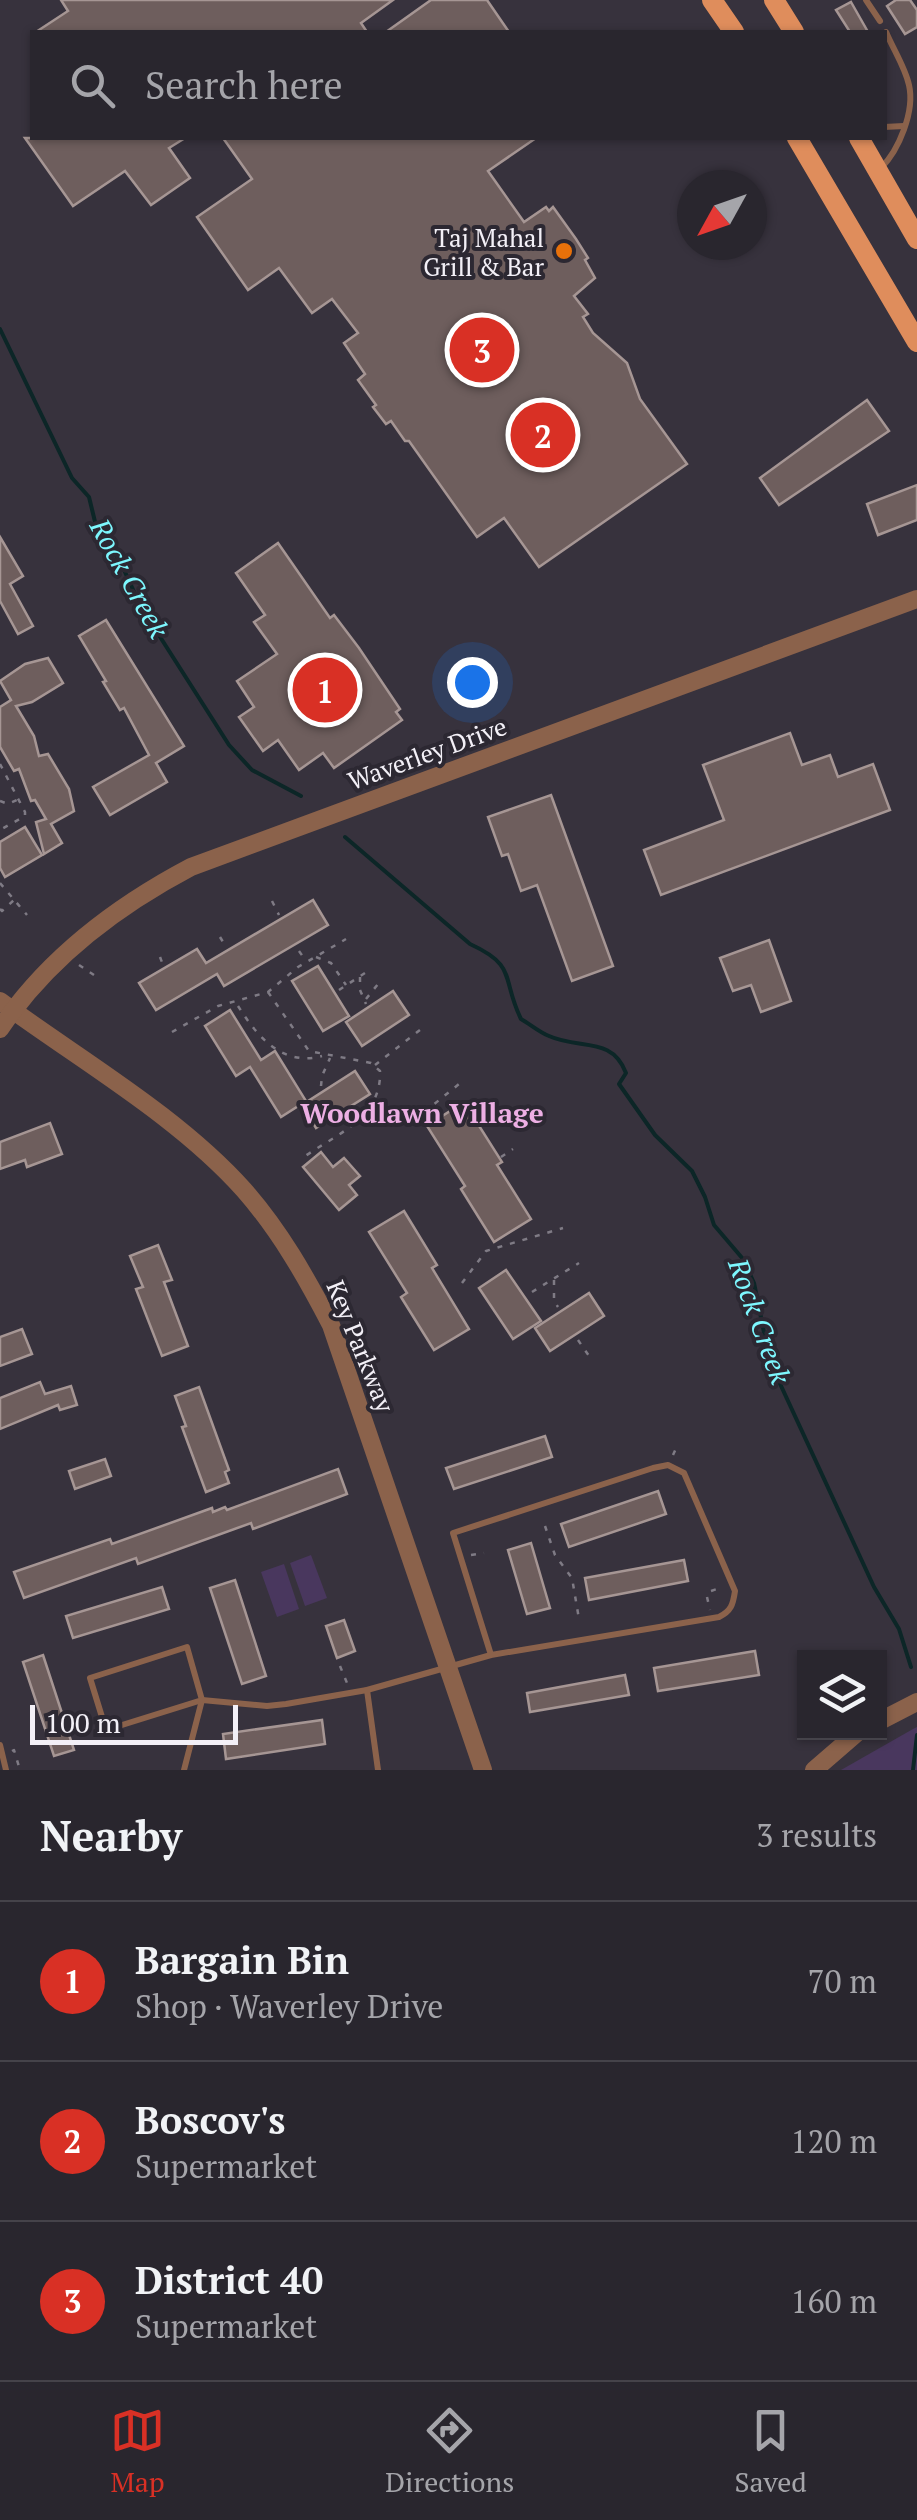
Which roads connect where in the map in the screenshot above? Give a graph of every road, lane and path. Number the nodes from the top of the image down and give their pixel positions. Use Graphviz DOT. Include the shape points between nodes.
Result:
graph roads {
  1 [pos="712,0"];
  2 [pos="774,0"];
  3 [pos="866,0"];
  4 [pos="880,21"];
  5 [pos="733,30"];
  6 [pos="793,30"];
  7 [pos="887,34"];
  8 [pos="904,126"];
  9 [pos="887,127"];
  10 [pos="799,140"];
  11 [pos="861,140"];
  12 [pos="878,170"];
  13 [pos="917,239"];
  14 [pos="917,342"];
  15 [pos="917,599"];
  16 [pos="0,764"];
  17 [pos="18,800"];
  18 [pos="0,801"];
  19 [pos="8,804"];
  20 [pos="0,812"];
  21 [pos="0,830"];
  22 [pos="0,883"];
  23 [pos="14,900"];
  24 [pos="272,901"];
  25 [pos="0,909"];
  26 [pos="27,915"];
  27 [pos="280,915"];
  28 [pos="220,937"];
  29 [pos="346,940"];
  30 [pos="226,945"];
  31 [pos="333,948"];
  32 [pos="299,950"];
  33 [pos="315,957"];
  34 [pos="160,958"];
  35 [pos="77,962"];
  36 [pos="306,962"];
  37 [pos="330,963"];
  38 [pos="163,964"];
  39 [pos="368,970"];
  40 [pos="94,975"];
  41 [pos="361,976"];
  42 [pos="378,984"];
  43 [pos="346,985"];
  44 [pos="339,990"];
  45 [pos="268,992"];
  46 [pos="236,1004"];
  47 [pos="6,1006"];
  48 [pos="425,1026"];
  49 [pos="0,1029"];
  50 [pos="172,1032"];
  51 [pos="323,1056"];
  52 [pos="331,1057"];
  53 [pos="376,1065"];
  54 [pos="459,1084"];
  55 [pos="321,1086"];
  56 [pos="433,1116"];
  57 [pos="513,1149"];
  58 [pos="501,1157"];
  59 [pos="301,1159"];
  60 [pos="563,1228"];
  61 [pos="578,1263"];
  62 [pos="554,1279"];
  63 [pos="462,1283"];
  64 [pos="532,1292"];
  65 [pos="558,1307"];
  66 [pos="578,1340"];
  67 [pos="589,1356"];
  68 [pos="678,1444"];
  69 [pos="672,1456"];
  70 [pos="546,1526"];
  71 [pos="484,1553"];
  72 [pos="471,1555"];
  73 [pos="723,1587"];
  74 [pos="710,1592"];
  75 [pos="707,1597"];
  76 [pos="710,1611"];
  77 [pos="580,1619"];
  78 [pos="491,1656"];
  79 [pos="447,1665"];
  80 [pos="340,1666"];
  81 [pos="348,1686"];
  82 [pos="367,1690"];
  83 [pos="202,1700"];
  84 [pos="917,1702"];
  85 [pos="887,1717"];
  86 [pos="849,1740"];
  87 [pos="0,1746"];
  88 [pos="6,1770"];
  89 [pos="184,1770"];
  90 [pos="378,1770"];
  91 [pos="482,1770"];
  92 [pos="814,1770"];
  1 -- 5 [label="main road"];
  2 -- 6 [label="main road"];
  3 -- 4 [label="lane"];
  7 -- 8 [label="lane" via="911,90"];
  8 -- 9 [label="lane"];
  8 -- 12 [label="lane"];
  10 -- 14 [label="main road"];
  11 -- 12 [label="main road"];
  12 -- 13 [label="main road"];
  15 -- 47 [label="street, Waverley Drive" via="192,868 92,931"];
  16 -- 17 [label="path"];
  17 -- 19 [label="path"];
  17 -- 21 [label="path" via="25,816"];
  18 -- 19 [label="path"];
  19 -- 20 [label="path"];
  22 -- 23 [label="path"];
  23 -- 25 [label="path"];
  23 -- 26 [label="path"];
  24 -- 27 [label="path"];
  28 -- 30 [label="path"];
  29 -- 31 [label="path"];
  31 -- 33 [label="path"];
  31 -- 37 [label="path"];
  32 -- 36 [label="path"];
  33 -- 36 [label="path"];
  33 -- 37 [label="path"];
  34 -- 38 [label="path"];
  35 -- 40 [label="path"];
  36 -- 45 [label="path"];
  37 -- 43 [label="path"];
  39 -- 41 [label="path"];
  41 -- 42 [label="path" via="365,1003"];
  41 -- 43 [label="path"];
  43 -- 44 [label="path"];
  45 -- 46 [label="path"];
  45 -- 51 [label="path" via="305,1047"];
  46 -- 50 [label="path" via="218,1006"];
  46 -- 51 [label="path" via="274,1048 299,1059"];
  47 -- 49 [label="street, Waverley Drive"];
  47 -- 79 [label="street, Key Parkway" via="204,1152 242,1188 303,1272 332,1326"];
  48 -- 53 [label="path"];
  51 -- 52 [label="path"];
  52 -- 53 [label="path"];
  52 -- 55 [label="path"];
  53 -- 59 [label="path" via="380,1089 366,1114"];
  54 -- 56 [label="path" via="433,1105"];
  57 -- 58 [label="path"];
  60 -- 63 [label="path" via="486,1251"];
  61 -- 62 [label="path"];
  62 -- 64 [label="path"];
  62 -- 65 [label="path"];
  66 -- 67 [label="path"];
  68 -- 69 [label="path"];
  70 -- 77 [label="path" via="572,1578"];
  71 -- 72 [label="path"];
  73 -- 74 [label="path"];
  75 -- 76 [label="path"];
  78 -- 78 [label="lane" via="728,1612 735,1591 684,1473 661,1465 453,1532"];
  78 -- 79 [label="lane"];
  79 -- 82 [label="lane"];
  79 -- 91 [label="street, Key Parkway"];
  80 -- 81 [label="path"];
  82 -- 83 [label="lane" via="268,1706"];
  82 -- 90 [label="lane"];
  83 -- 83 [label="lane" via="106,1730 90,1678 187,1646"];
  83 -- 89 [label="lane"];
  84 -- 85 [label="street"];
  86 -- 92 [label="street"];
  87 -- 88 [label="lane"];
}
